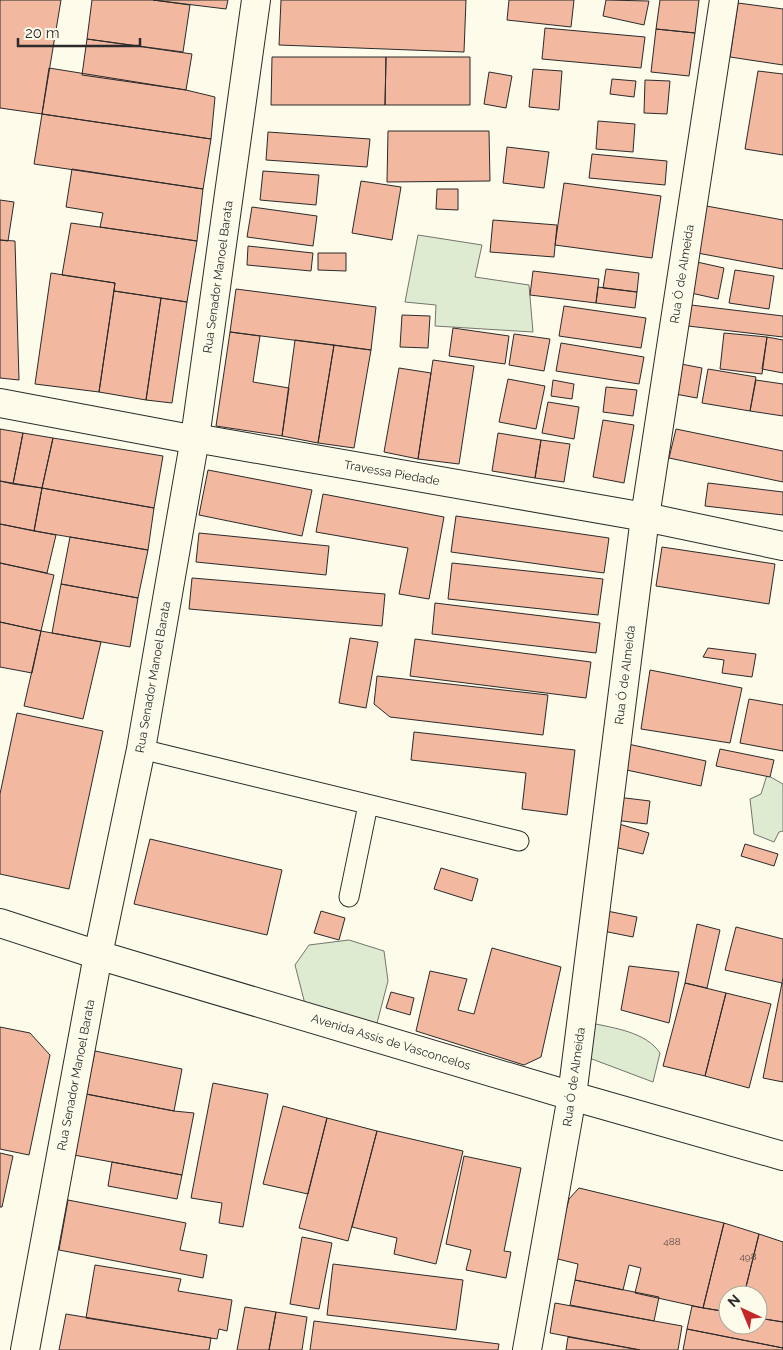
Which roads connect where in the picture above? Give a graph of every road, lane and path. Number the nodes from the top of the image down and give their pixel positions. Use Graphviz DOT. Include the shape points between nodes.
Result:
graph roads {
  1 [pos="256,0"];
  2 [pos="724,0"];
  3 [pos="0,403"];
  4 [pos="196,438"];
  5 [pos="645,517"];
  6 [pos="783,546"];
  7 [pos="141,749"];
  8 [pos="368,804"];
  9 [pos="519,841"];
  10 [pos="349,897"];
  11 [pos="0,923"];
  12 [pos="98,955"];
  13 [pos="572,1096"];
  14 [pos="783,1156"];
  15 [pos="25,1350"];
  16 [pos="527,1350"];
  1 -- 4 [label="main road, Rua Senador Manoel Barata"];
  2 -- 5 [label="main road, Rua Ó de Almeida"];
  3 -- 4 [label="main road, Travessa Piedade"];
  4 -- 5 [label="main road, Travessa Piedade"];
  4 -- 7 [label="main road, Rua Senador Manoel Barata"];
  5 -- 6 [label="main road, Travessa Piedade"];
  5 -- 13 [label="main road, Rua Ó de Almeida"];
  7 -- 8 [label="lane"];
  7 -- 12 [label="main road, Rua Senador Manoel Barata"];
  8 -- 9 [label="lane"];
  8 -- 10 [label="lane"];
  11 -- 12 [label="main road, Avenida Assis de Vasconcelos"];
  12 -- 13 [label="main road, Avenida Assis de Vasconcelos"];
  12 -- 15 [label="main road, Rua Senador Manoel Barata"];
  13 -- 14 [label="main road, Avenida Assis de Vasconcelos"];
  13 -- 16 [label="main road, Rua Ó de Almeida"];
}
